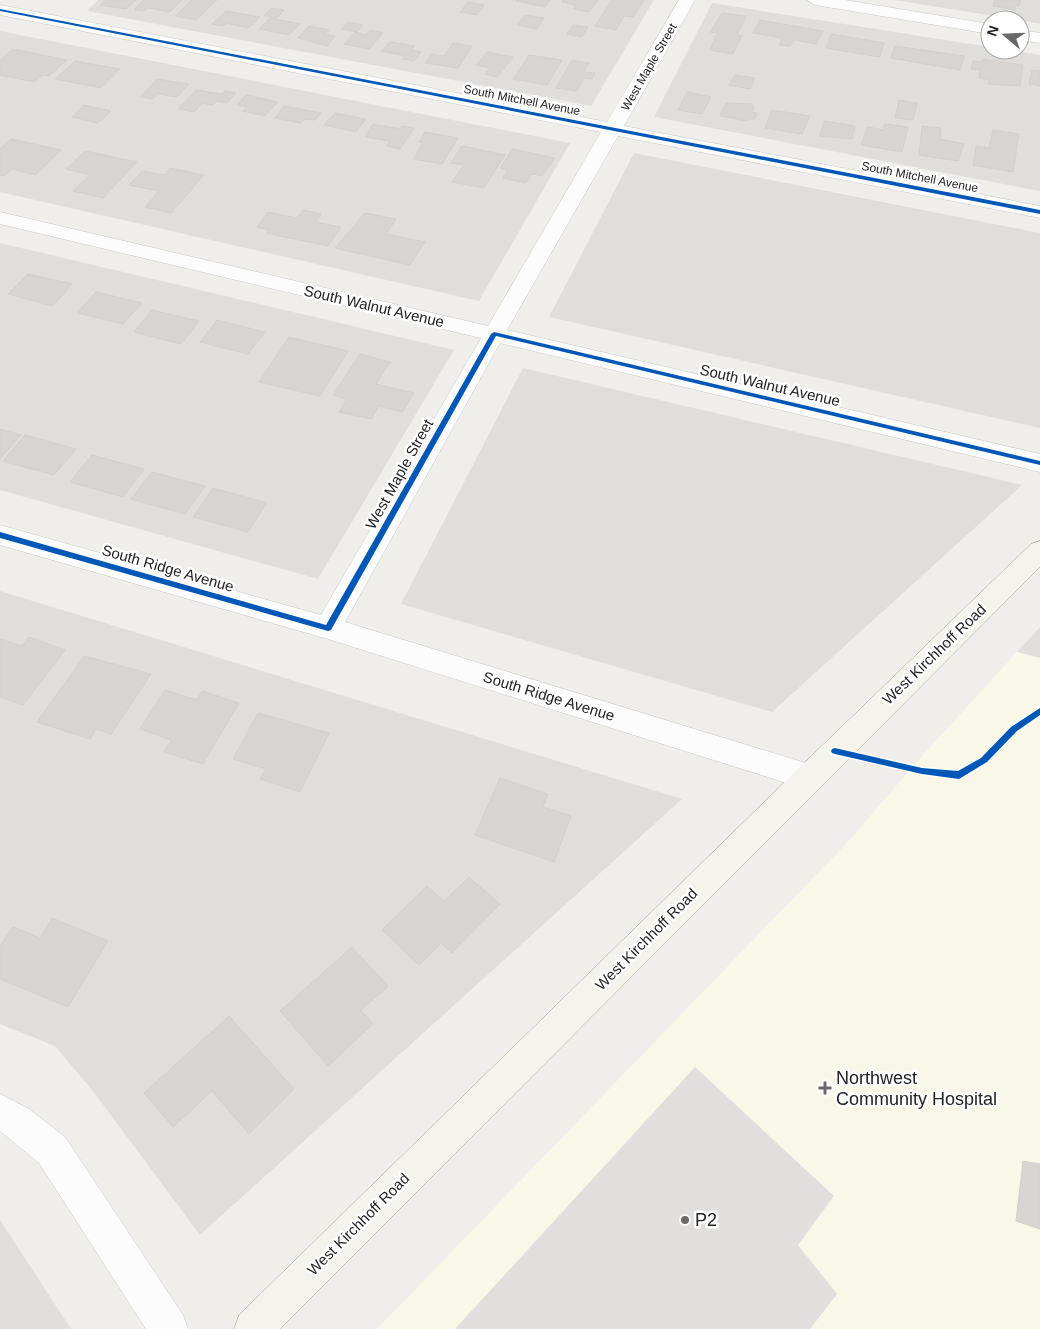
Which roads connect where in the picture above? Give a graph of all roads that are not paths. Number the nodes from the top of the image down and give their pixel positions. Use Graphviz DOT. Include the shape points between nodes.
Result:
graph roads {
  1 [pos="687,0"];
  2 [pos="815,0"];
  3 [pos="61,6"];
  4 [pos="0,10"];
  5 [pos="46,18"];
  6 [pos="980,28"];
  7 [pos="613,130"];
  8 [pos="1040,212"];
  9 [pos="0,218"];
  10 [pos="494,334"];
  11 [pos="1040,463"];
  12 [pos="0,535"];
  13 [pos="1040,550"];
  14 [pos="328,628"];
  15 [pos="809,777"];
  16 [pos="0,1112"];
  17 [pos="169,1329"];
  18 [pos="253,1329"];
  1 -- 7 [label="street, West Maple Street"];
  2 -- 6 [label="street"];
  3 -- 5 [label="street"];
  4 -- 5 [label="street, South Mitchell Avenue"];
  5 -- 7 [label="street, South Mitchell Avenue"];
  7 -- 8 [label="street, South Mitchell Avenue"];
  7 -- 10 [label="street, West Maple Street"];
  9 -- 10 [label="street, South Walnut Avenue"];
  10 -- 11 [label="street, South Walnut Avenue"];
  10 -- 14 [label="street, West Maple Street"];
  12 -- 14 [label="street, South Ridge Avenue"];
  13 -- 15 [label="main road, West Kirchhoff Road"];
  14 -- 15 [label="street, South Ridge Avenue"];
  15 -- 18 [label="main road, West Kirchhoff Road"];
  16 -- 17 [label="street" via="18,1120 52,1150"];
}
